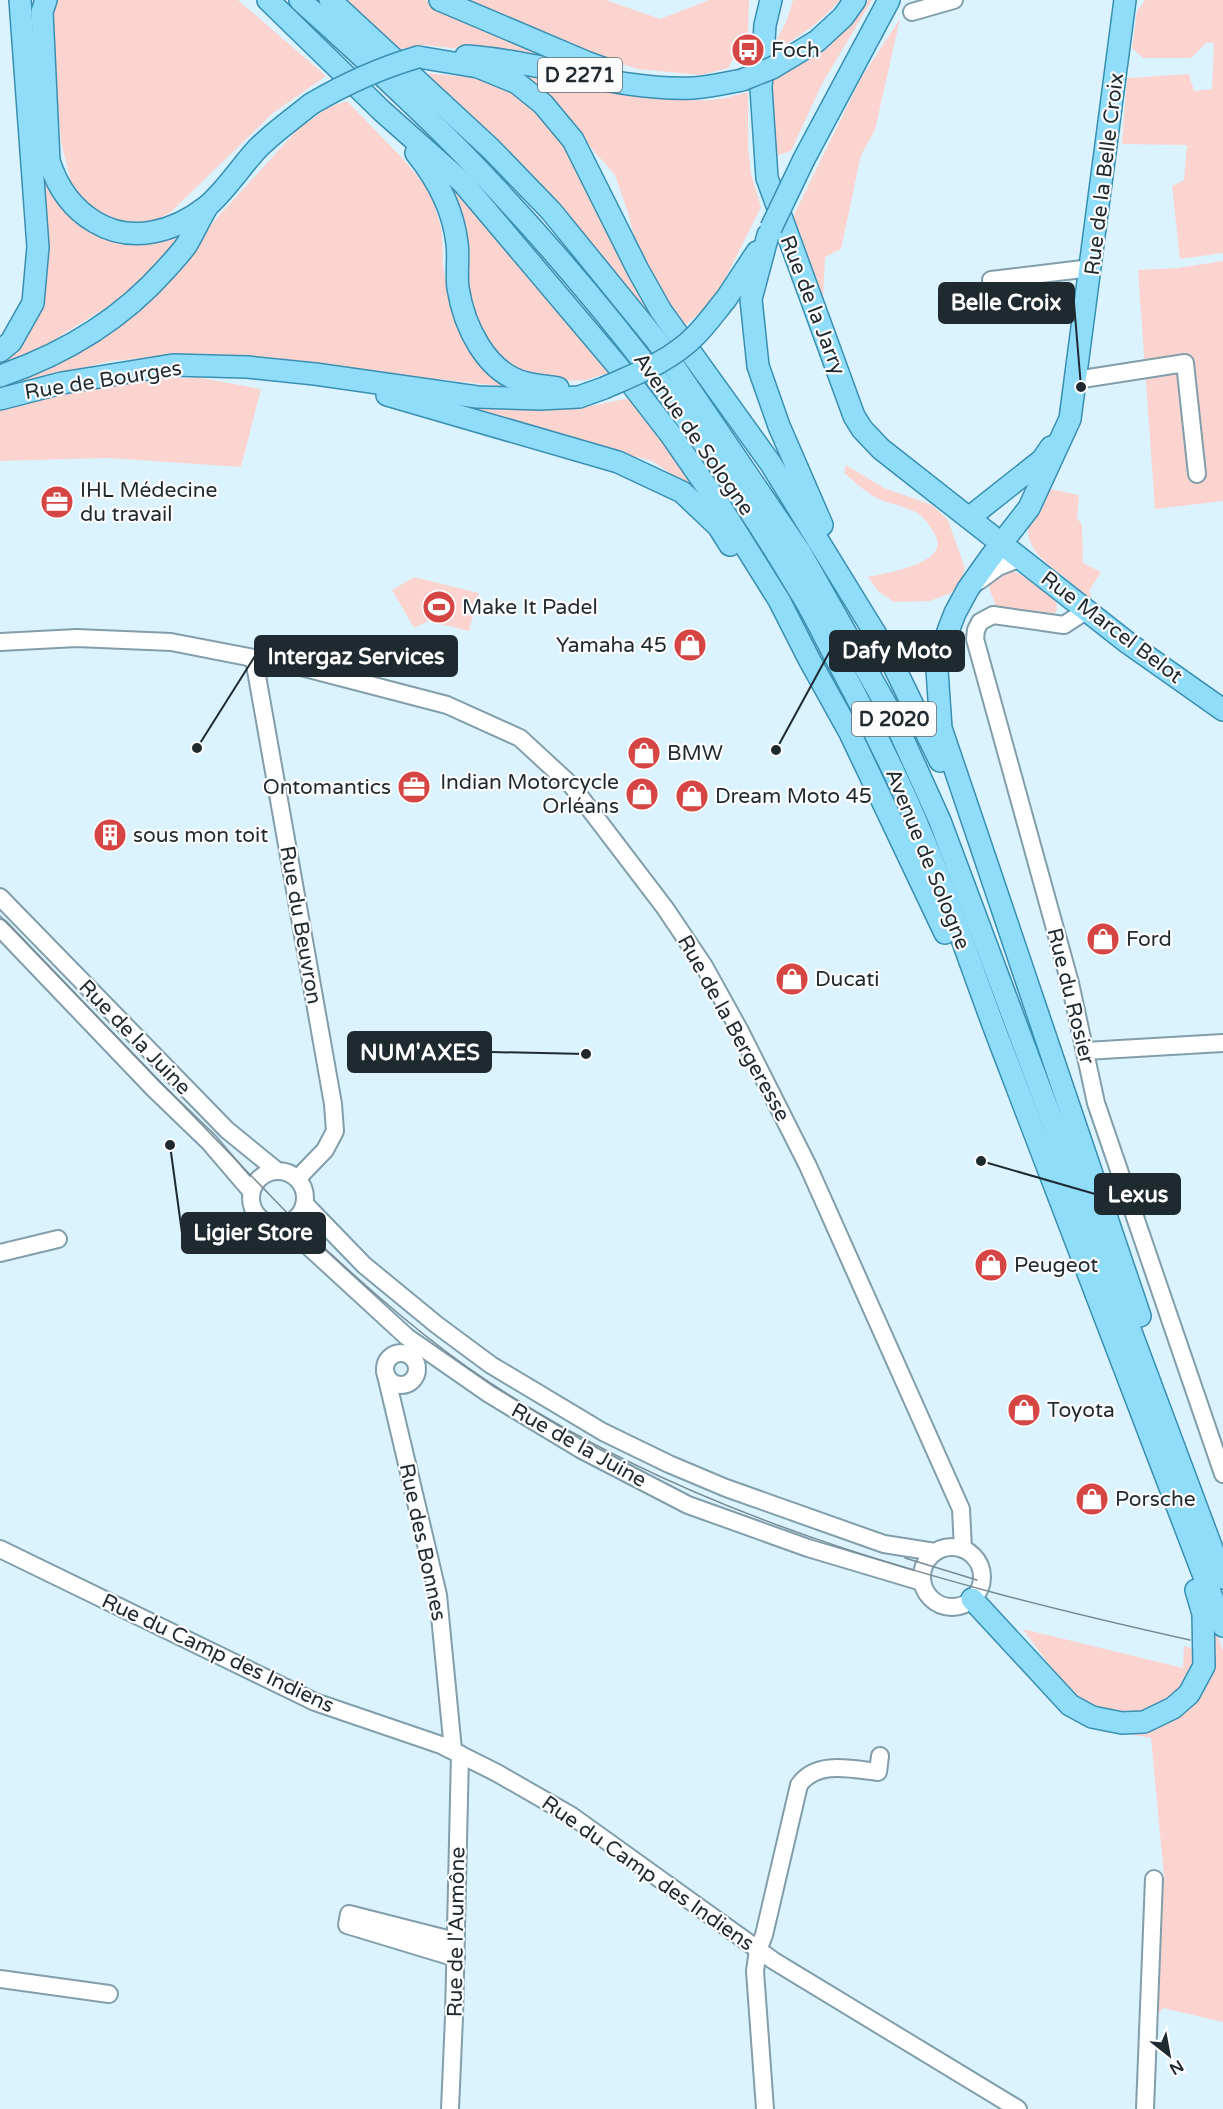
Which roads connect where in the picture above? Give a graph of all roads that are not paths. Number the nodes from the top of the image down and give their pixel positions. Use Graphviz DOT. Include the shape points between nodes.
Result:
graph roads {
  1 [pos="20,0"];
  2 [pos="46,0"];
  3 [pos="255,0"];
  4 [pos="268,0"];
  5 [pos="300,0"];
  6 [pos="330,0"];
  7 [pos="440,0"];
  8 [pos="771,0"];
  9 [pos="855,0"];
  10 [pos="889,0"];
  11 [pos="954,0"];
  12 [pos="1125,0"];
  13 [pos="912,12"];
  14 [pos="319,51"];
  15 [pos="418,57"];
  16 [pos="657,86"];
  17 [pos="382,111"];
  18 [pos="207,207"];
  19 [pos="769,232"];
  20 [pos="1092,268"];
  21 [pos="991,280"];
  22 [pos="0,351"];
  23 [pos="315,374"];
  24 [pos="0,376"];
  25 [pos="1076,380"];
  26 [pos="604,388"];
  27 [pos="0,399"];
  28 [pos="1070,420"];
  29 [pos="1197,474"];
  30 [pos="970,518"];
  31 [pos="1002,542"];
  32 [pos="1021,558"];
  33 [pos="968,589"];
  34 [pos="1087,610"];
  35 [pos="0,642"];
  36 [pos="254,659"];
  37 [pos="810,661"];
  38 [pos="894,664"];
  39 [pos="1223,710"];
  40 [pos="0,897"];
  41 [pos="0,928"];
  42 [pos="1011,937"];
  43 [pos="1223,1042"];
  44 [pos="1085,1051"];
  45 [pos="1004,1055"];
  46 [pos="276,1170"];
  47 [pos="298,1178"];
  48 [pos="251,1191"];
  49 [pos="305,1204"];
  50 [pos="284,1224"];
  51 [pos="58,1239"];
  52 [pos="0,1253"];
  53 [pos="1106,1316"];
  54 [pos="385,1371"];
  55 [pos="1223,1474"];
  56 [pos="0,1549"];
  57 [pos="963,1549"];
  58 [pos="935,1552"];
  59 [pos="1223,1561"];
  60 [pos="1223,1578"];
  61 [pos="922,1582"];
  62 [pos="972,1599"];
  63 [pos="1223,1626"];
  64 [pos="456,1752"];
  65 [pos="880,1756"];
  66 [pos="1154,1879"];
  67 [pos="455,1941"];
  68 [pos="758,1950"];
  69 [pos="456,1958"];
  70 [pos="0,1979"];
  71 [pos="109,1994"];
  72 [pos="450,2109"];
  73 [pos="765,2109"];
  74 [pos="1018,2109"];
  75 [pos="1145,2109"];
  1 -- 22 [label="main road" via="38,247 33,303 11,342"];
  2 -- 18 [label="main road" via="42,12 47,143 61,190 86,217 118,232 156,232"];
  3 -- 14 [label="main road"];
  4 -- 14 [label="main road"];
  5 -- 45 [label="main road, Avenue de Sologne / D 2020" via="412,103 543,240 630,344 735,488 805,599 873,728 922,834"];
  6 -- 60 [label="main road, Avenue de Sologne / D 2020" via="491,149 551,211 604,275 656,340 746,471 800,552 860,658 893,717 940,821"];
  7 -- 16 [label="main road" via="586,62"];
  8 -- 30 [label="main road, Rue de la Jarry" via="765,25 761,88 767,178 854,416 880,449"];
  9 -- 16 [label="main road, D 2271, bridge" via="817,41 772,68 714,86"];
  10 -- 19 [label="main road, bridge"];
  11 -- 13 [label="street"];
  12 -- 20 [label="main road, Rue de la Belle Croix"];
  14 -- 17 [label="main road"];
  15 -- 16 [label="main road, D 2271" via="499,58 614,82"];
  15 -- 18 [label="main road, D 2271, bridge" via="390,65 311,104 260,147"];
  15 -- 38 [label="main road" via="478,67 517,83 543,104 573,140 661,311 771,464"];
  17 -- 26 [label="main road" via="430,171 448,203 457,243 458,288 479,349 498,369 525,383 565,389"];
  17 -- 37 [label="main road" via="463,183 616,364 722,508 779,600"];
  18 -- 24 [label="main road, Rue de Bourges" via="186,246 147,290 117,316 71,345"];
  19 -- 26 [label="main road, bridge" via="726,299 696,335 656,364"];
  19 -- 38 [label="main road" via="750,299 758,366 802,482"];
  20 -- 21 [label="street"];
  20 -- 25 [label="main road, Rue de la Belle Croix"];
  23 -- 26 [label="main road" via="477,397 579,397"];
  23 -- 27 [label="main road, Rue de Bourges" via="173,365 62,383"];
  23 -- 37 [label="main road" via="618,462 682,492 718,526"];
  25 -- 28 [label="main road, Rue de la Belle Croix"];
  25 -- 29 [label="street" via="1185,363"];
  28 -- 30 [label="main road, Rue de la Belle Croix" via="1042,460"];
  28 -- 31 [label="main road, Rue de la Belle Croix" via="1029,508"];
  30 -- 31 [label="main road, Rue de la Jarry"];
  31 -- 32 [label="main road, Rue Marcel Belot"];
  31 -- 33 [label="main road, Rue de la Belle Croix"];
  32 -- 33 [label="street" via="998,567"];
  32 -- 34 [label="main road, Rue Marcel Belot"];
  33 -- 42 [label="main road, Rue de la Belle Croix" via="949,627 937,670 941,728"];
  34 -- 39 [label="main road, Rue Marcel Belot"];
  34 -- 44 [label="street, Rue du Rosier" via="1064,625 993,615 981,622 975,639 1070,983"];
  35 -- 36 [label="street, Rue de la Bergeresse" via="77,638 171,642"];
  36 -- 47 [label="street, Rue du Beuvron" via="333,1104 335,1131 325,1150"];
  36 -- 57 [label="street, Rue de la Bergeresse" via="305,668 447,705 520,738 579,794 704,966 770,1089 961,1509"];
  37 -- 45 [label="main road" via="849,733"];
  38 -- 42 [label="main road" via="977,847"];
  40 -- 46 [label="street, Rue de la Juine" via="226,1130"];
  41 -- 48 [label="street, Rue de la Juine" via="209,1142"];
  42 -- 59 [label="main road"];
  43 -- 44 [label="street"];
  44 -- 55 [label="street, Rue du Rosier" via="1096,1102"];
  45 -- 53 [label="main road, Avenue de Sologne / D 2020"];
  46 -- 47 [label="street, Rue de la Juine"];
  46 -- 48 [label="street" via="261,1175"];
  47 -- 49 [label="street, Rue de la Juine"];
  48 -- 50 [label="street, Rue de la Juine" via="252,1209 258,1217 274,1225"];
  49 -- 50 [label="street" via="294,1220"];
  49 -- 58 [label="street, Rue de la Juine" via="364,1265 437,1325 491,1365 603,1432 726,1488 884,1544"];
  50 -- 61 [label="street, Rue de la Juine" via="406,1337 489,1394 580,1449 688,1505 808,1548"];
  51 -- 52 [label="street"];
  53 -- 62 [label="main road" via="1203,1614 1204,1665 1189,1694 1173,1708 1144,1722 1122,1723 1092,1717 1070,1705"];
  53 -- 63 [label="main road, Avenue de Sologne"];
  54 -- 64 [label="street, Rue des Bonnes" via="438,1595"];
  56 -- 64 [label="street, Rue du Camp des Indiens" via="315,1702"];
  57 -- 58 [label="street" via="953,1547"];
  57 -- 62 [label="street" via="978,1562 981,1571 980,1589"];
  58 -- 61 [label="street" via="925,1564"];
  61 -- 62 [label="street" via="931,1599 940,1604 957,1606"];
  64 -- 67 [label="street, Rue de l'Aumône"];
  64 -- 68 [label="street, Rue du Camp des Indiens" via="572,1816"];
  65 -- 68 [label="street" via="878,1772 835,1767 805,1776 799,1785"];
  66 -- 75 [label="street"];
  67 -- 69 [label="street, Rue de l'Aumône"];
  67 -- 69 [label="street" via="349,1914 347,1925"];
  68 -- 73 [label="street" via="755,1971"];
  68 -- 74 [label="street, Rue du Camp des Indiens"];
  69 -- 72 [label="street, Rue de l'Aumône"];
  70 -- 71 [label="street"];
}
